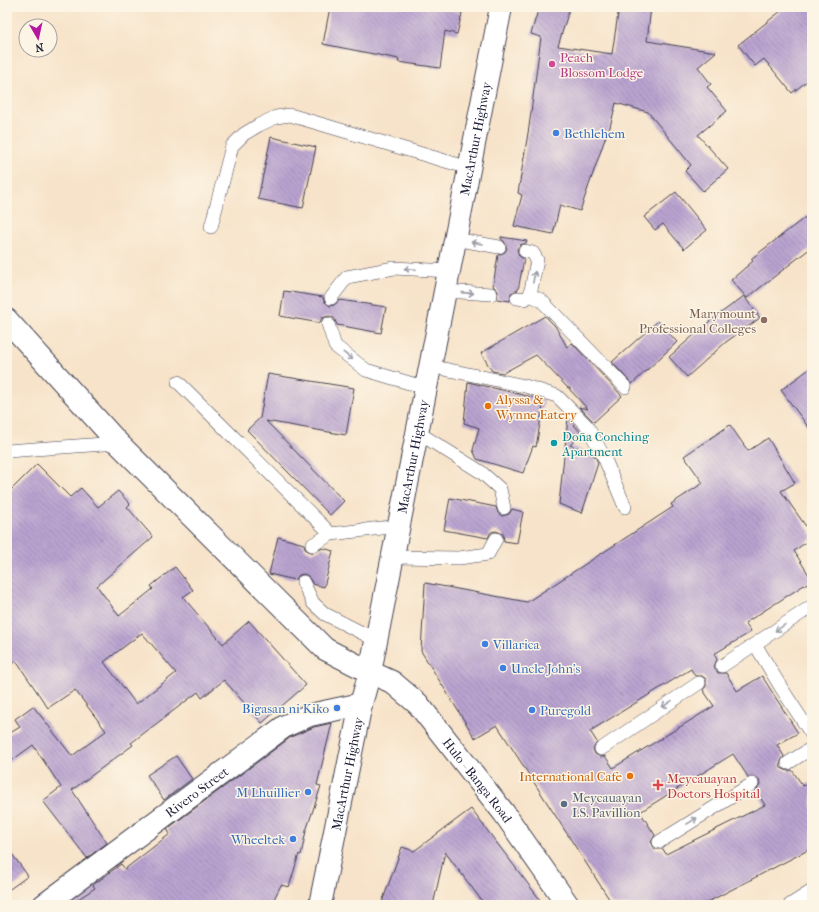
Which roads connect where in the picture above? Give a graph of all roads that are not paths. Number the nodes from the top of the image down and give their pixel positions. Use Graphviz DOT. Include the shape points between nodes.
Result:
graph roads {
  1 [pos="501,7"];
  2 [pos="469,168"];
  3 [pos="211,227"];
  4 [pos="455,239"];
  5 [pos="499,247"];
  6 [pos="525,252"];
  7 [pos="447,281"];
  8 [pos="491,294"];
  9 [pos="530,295"];
  10 [pos="331,298"];
  11 [pos="517,298"];
  12 [pos="7,320"];
  13 [pos="328,324"];
  14 [pos="430,366"];
  15 [pos="178,382"];
  16 [pos="625,387"];
  17 [pos="426,388"];
  18 [pos="417,432"];
  19 [pos="118,443"];
  20 [pos="7,452"];
  21 [pos="625,507"];
  22 [pos="504,508"];
  23 [pos="399,526"];
  24 [pos="331,534"];
  25 [pos="496,539"];
  26 [pos="312,545"];
  27 [pos="393,557"];
  28 [pos="303,582"];
  29 [pos="812,606"];
  30 [pos="376,640"];
  31 [pos="755,644"];
  32 [pos="722,666"];
  33 [pos="370,672"];
  34 [pos="699,683"];
  35 [pos="361,704"];
  36 [pos="812,735"];
  37 [pos="812,748"];
  38 [pos="601,749"];
  39 [pos="788,763"];
  40 [pos="752,784"];
  41 [pos="659,842"];
  42 [pos="812,891"];
  43 [pos="44,905"];
  44 [pos="320,905"];
  45 [pos="568,905"];
  46 [pos="790,905"];
  1 -- 2 [label="main road, MacArthur Highway"];
  2 -- 3 [label="lane" via="290,115 276,116 244,134 232,146"];
  2 -- 4 [label="main road, MacArthur Highway"];
  5 -- 4 [label="lane, one-way"];
  4 -- 7 [label="main road, MacArthur Highway"];
  9 -- 6 [label="lane, one-way" via="537,260 533,253"];
  7 -- 8 [label="lane, one-way"];
  7 -- 10 [label="lane, one-way" via="394,268 347,277"];
  7 -- 14 [label="main road, MacArthur Highway"];
  9 -- 11 [label="lane" via="525,299"];
  9 -- 16 [label="lane" via="541,300"];
  12 -- 19 [label="main road, Hulo - Banga Road"];
  13 -- 17 [label="lane, one-way" via="335,346 366,370"];
  14 -- 17 [label="main road, MacArthur Highway"];
  14 -- 21 [label="lane" via="525,386 557,396 587,426 604,457"];
  15 -- 24 [label="lane"];
  17 -- 18 [label="main road, MacArthur Highway"];
  18 -- 22 [label="lane" via="481,472 500,489"];
  18 -- 23 [label="main road, MacArthur Highway"];
  19 -- 20 [label="lane"];
  19 -- 33 [label="main road, Hulo - Banga Road" via="325,649"];
  23 -- 24 [label="lane"];
  23 -- 27 [label="main road, MacArthur Highway"];
  24 -- 26 [label="lane"];
  25 -- 27 [label="lane" via="488,554 459,558"];
  27 -- 30 [label="main road, MacArthur Highway"];
  28 -- 30 [label="lane" via="313,603 325,614"];
  29 -- 31 [label="lane, one-way"];
  30 -- 33 [label="main road, MacArthur Highway"];
  31 -- 32 [label="lane"];
  31 -- 36 [label="lane"];
  33 -- 35 [label="main road, MacArthur Highway"];
  33 -- 45 [label="main road, Hulo - Banga Road" via="392,682 418,704 504,813"];
  34 -- 38 [label="lane, one-way"];
  35 -- 43 [label="main road, Rivero Street" via="310,715 285,726"];
  35 -- 44 [label="main road, MacArthur Highway"];
  37 -- 39 [label="lane"];
  41 -- 40 [label="lane, one-way"];
  42 -- 46 [label="lane"];
}
